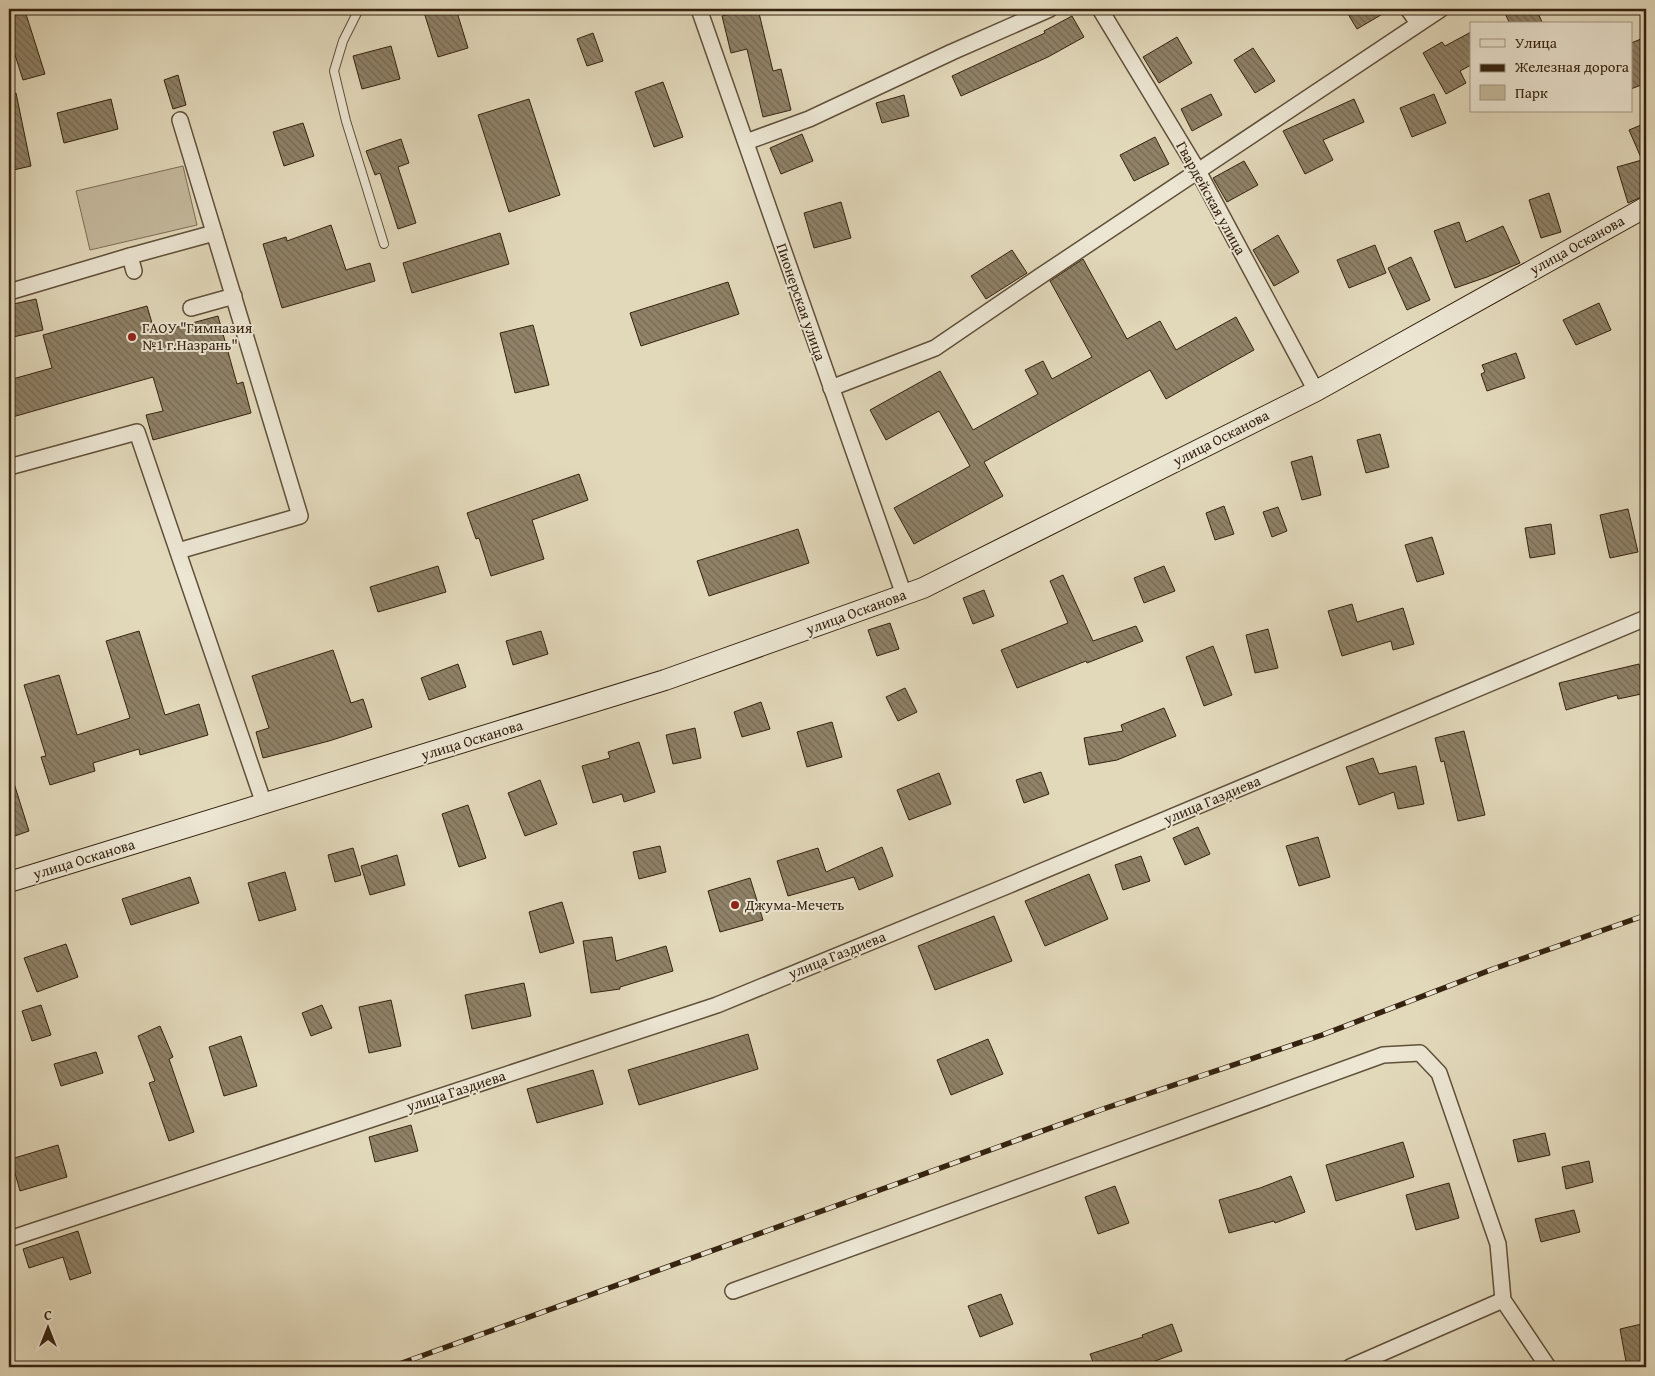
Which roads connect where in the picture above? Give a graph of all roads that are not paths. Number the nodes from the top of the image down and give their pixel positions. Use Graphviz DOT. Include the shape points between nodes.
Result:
graph roads {
  1 [pos="359,9"];
  2 [pos="699,9"];
  3 [pos="1050,9"];
  4 [pos="1100,9"];
  5 [pos="1408,9"];
  6 [pos="1441,9"];
  7 [pos="1418,23"];
  8 [pos="180,120"];
  9 [pos="746,142"];
  10 [pos="1198,171"];
  11 [pos="1646,207"];
  12 [pos="214,233"];
  13 [pos="384,244"];
  14 [pos="130,256"];
  15 [pos="134,271"];
  16 [pos="9,292"];
  17 [pos="234,296"];
  18 [pos="190,308"];
  19 [pos="831,388"];
  20 [pos="1316,391"];
  21 [pos="9,467"];
  22 [pos="178,551"];
  23 [pos="904,595"];
  24 [pos="1646,618"];
  25 [pos="264,804"];
  26 [pos="9,882"];
  27 [pos="9,1239"];
  28 [pos="733,1290"];
  29 [pos="1503,1300"];
  30 [pos="1350,1367"];
  31 [pos="1548,1367"];
  1 -- 13 [label="lane" via="334,71"];
  2 -- 9 [label="street, Пионерская улица"];
  3 -- 9 [label="street" via="809,119"];
  4 -- 10 [label="street, Гвардейская улица"];
  5 -- 7 [label="street"];
  6 -- 7 [label="street"];
  7 -- 10 [label="street"];
  8 -- 12 [label="street"];
  9 -- 19 [label="street, Пионерская улица"];
  10 -- 19 [label="street" via="935,348"];
  10 -- 20 [label="street, Гвардейская улица"];
  11 -- 20 [label="main road, улица Осканова"];
  12 -- 14 [label="street"];
  12 -- 17 [label="street"];
  14 -- 15 [label="street"];
  14 -- 16 [label="street"];
  17 -- 18 [label="street"];
  17 -- 22 [label="street" via="300,516"];
  19 -- 23 [label="street, Пионерская улица"];
  20 -- 23 [label="main road, улица Осканова"];
  21 -- 22 [label="street" via="137,432"];
  22 -- 25 [label="street"];
  23 -- 25 [label="main road, улица Осканова" via="665,680"];
  24 -- 27 [label="street, улица Газдиева" via="717,1005"];
  25 -- 26 [label="main road, улица Осканова"];
  28 -- 29 [label="street" via="1383,1055 1420,1053 1439,1073 1495,1235"];
  29 -- 30 [label="street"];
  29 -- 31 [label="street"];
}
